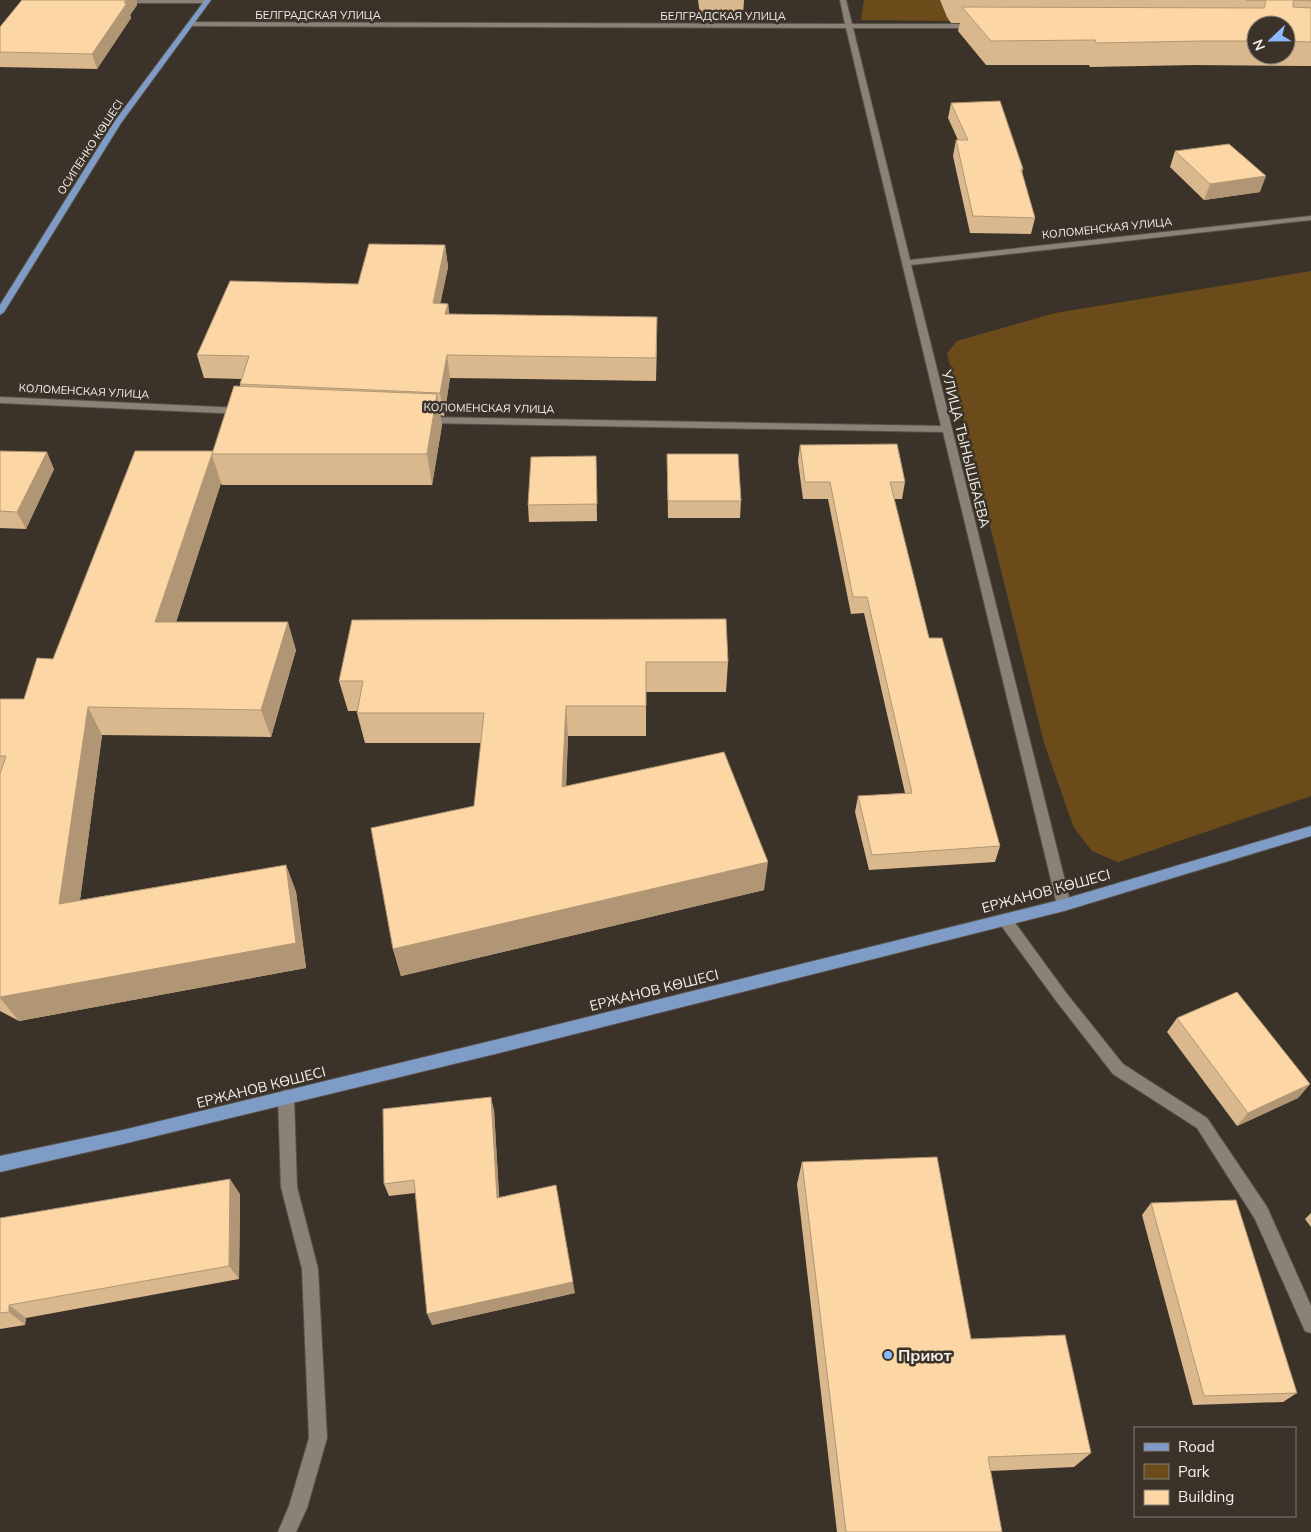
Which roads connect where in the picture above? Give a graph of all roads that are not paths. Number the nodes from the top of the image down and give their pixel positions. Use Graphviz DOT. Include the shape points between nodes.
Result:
graph roads {
  1 [pos="844,0"];
  2 [pos="109,1"];
  3 [pos="208,1"];
  4 [pos="191,24"];
  5 [pos="849,26"];
  6 [pos="980,26"];
  7 [pos="1311,218"];
  8 [pos="906,263"];
  9 [pos="0,312"];
  10 [pos="0,400"];
  11 [pos="256,412"];
  12 [pos="411,419"];
  13 [pos="947,430"];
  14 [pos="1311,831"];
  15 [pos="1064,905"];
  16 [pos="1005,920"];
  17 [pos="286,1097"];
  18 [pos="0,1164"];
  19 [pos="1311,1325"];
  20 [pos="287,1532"];
  1 -- 5 [label="street, УЛИЦА ТЫНЫШБАЕВА"];
  2 -- 3 [label="street"];
  3 -- 4 [label="main road, ОСИПЕНКО КӨШЕСІ"];
  4 -- 5 [label="street, БЕЛГРАДСКАЯ УЛИЦА"];
  4 -- 9 [label="main road, ОСИПЕНКО КӨШЕСІ" via="118,122"];
  5 -- 6 [label="street, БЕЛГРАДСКАЯ УЛИЦА"];
  5 -- 8 [label="street, УЛИЦА ТЫНЫШБАЕВА"];
  7 -- 8 [label="street, КОЛОМЕНСКАЯ УЛИЦА"];
  8 -- 13 [label="street, УЛИЦА ТЫНЫШБАЕВА"];
  10 -- 11 [label="street, КОЛОМЕНСКАЯ УЛИЦА"];
  12 -- 13 [label="street, КОЛОМЕНСКАЯ УЛИЦА"];
  13 -- 15 [label="street, УЛИЦА ТЫНЫШБАЕВА"];
  14 -- 15 [label="main road, ЕРЖАНОВ КӨШЕСІ"];
  15 -- 16 [label="main road, ЕРЖАНОВ КӨШЕСІ"];
  16 -- 17 [label="main road, ЕРЖАНОВ КӨШЕСІ"];
  16 -- 19 [label="street" via="1118,1069 1202,1123 1261,1213"];
  17 -- 18 [label="main road, ЕРЖАНОВ КӨШЕСІ"];
  17 -- 20 [label="street" via="288,1187 310,1269 318,1438 298,1508"];
}
